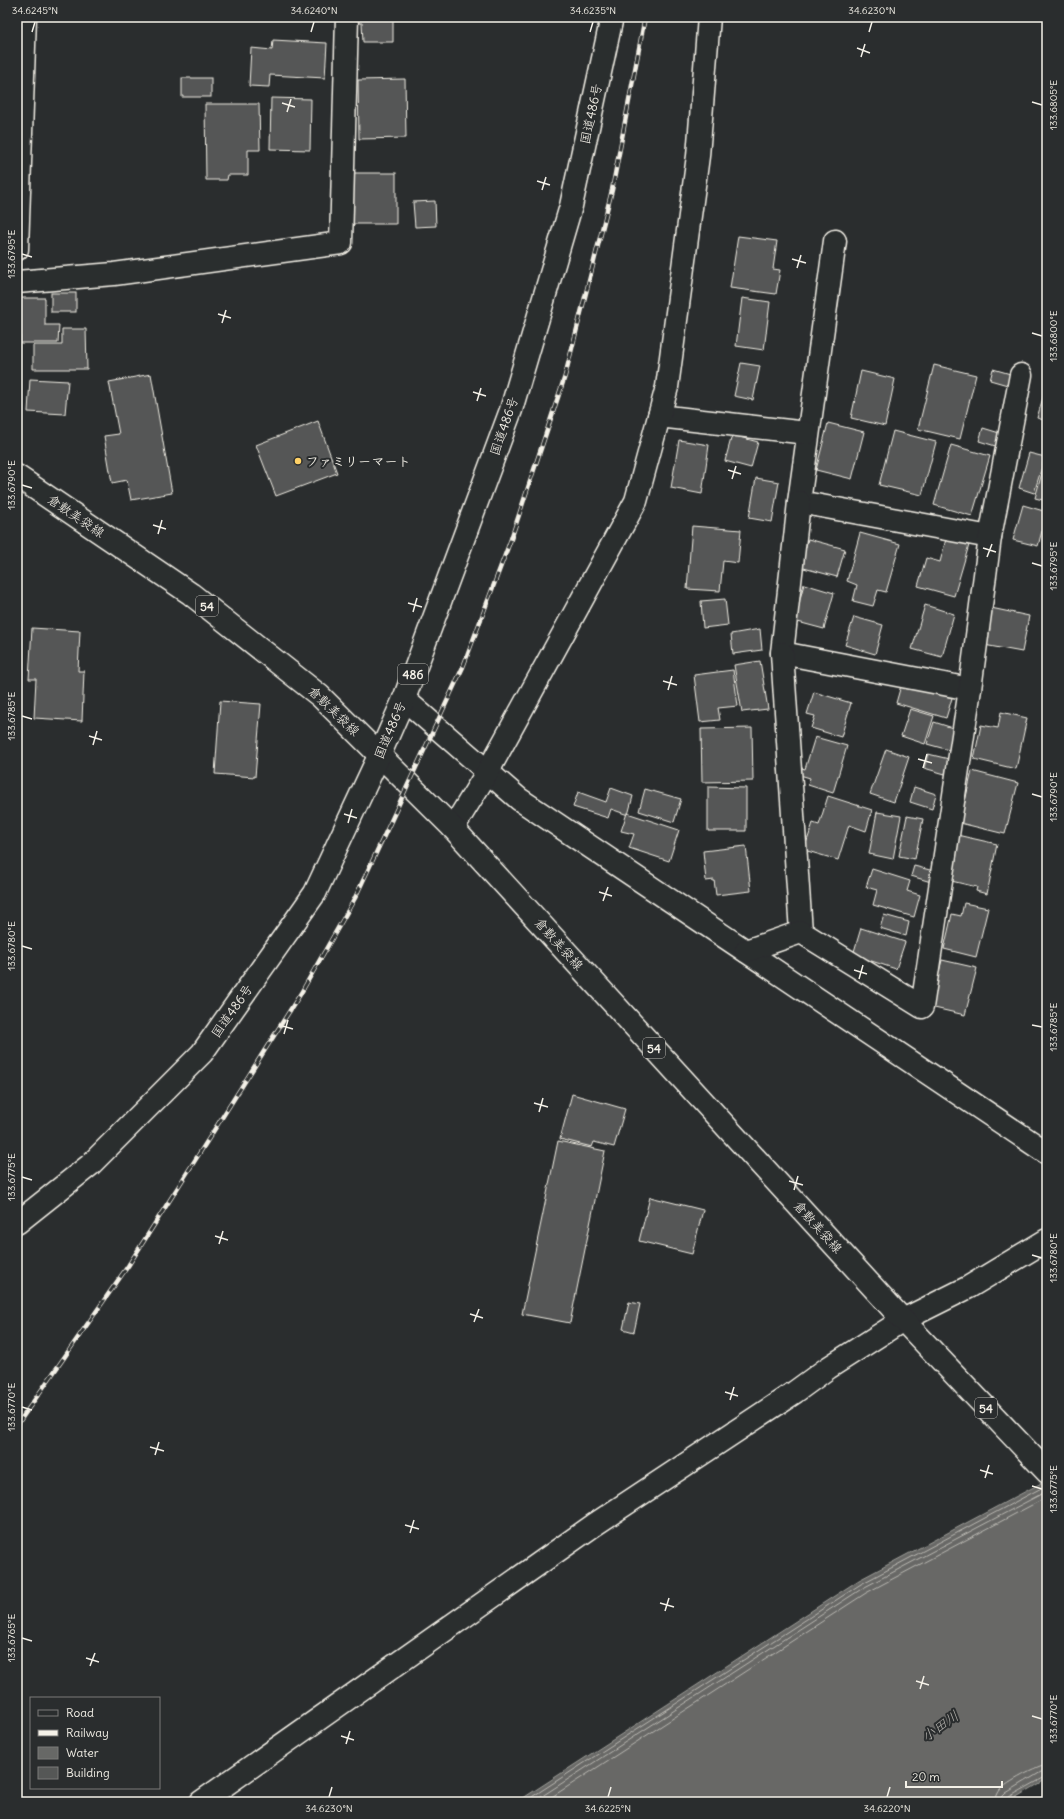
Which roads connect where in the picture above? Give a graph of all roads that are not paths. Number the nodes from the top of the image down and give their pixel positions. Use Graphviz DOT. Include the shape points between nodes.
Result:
graph roads {
  1 [pos="25,17"];
  2 [pos="347,17"];
  3 [pos="612,17"];
  4 [pos="709,17"];
  5 [pos="835,241"];
  6 [pos="17,248"];
  7 [pos="17,282"];
  8 [pos="1021,375"];
  9 [pos="659,416"];
  10 [pos="807,433"];
  11 [pos="17,476"];
  12 [pos="799,502"];
  13 [pos="990,537"];
  14 [pos="782,653"];
  15 [pos="970,689"];
  16 [pos="404,699"];
  17 [pos="379,756"];
  18 [pos="488,771"];
  19 [pos="453,828"];
  20 [pos="801,932"];
  21 [pos="746,951"];
  22 [pos="1047,1153"];
  23 [pos="17,1223"];
  24 [pos="1047,1240"];
  25 [pos="903,1320"];
  26 [pos="1047,1472"];
  27 [pos="201,1802"];
  1 -- 6 [label="main road"];
  2 -- 7 [label="main road" via="341,243 114,274"];
  3 -- 16 [label="main road, 国道486号 / 486" via="571,206 511,410"];
  4 -- 9 [label="main road" via="698,156 667,387"];
  5 -- 10 [label="main road"];
  8 -- 13 [label="main road"];
  9 -- 10 [label="main road"];
  9 -- 18 [label="main road" via="636,501"];
  10 -- 12 [label="main road"];
  11 -- 17 [label="main road, 倉敷美袋線 / 54" via="191,594 320,696"];
  12 -- 13 [label="main road"];
  12 -- 14 [label="main road"];
  13 -- 15 [label="main road"];
  14 -- 15 [label="main road"];
  14 -- 20 [label="main road"];
  15 -- 20 [label="main road" via="922,1007"];
  16 -- 17 [label="main road, 国道486号 / 486"];
  16 -- 18 [label="main road"];
  17 -- 19 [label="main road, 倉敷美袋線 / 54"];
  17 -- 23 [label="main road, 国道486号 / 486" via="314,893 202,1053 90,1164"];
  18 -- 19 [label="main road"];
  18 -- 21 [label="main road" via="519,799"];
  19 -- 25 [label="main road, 倉敷美袋線 / 54"];
  20 -- 21 [label="main road"];
  21 -- 22 [label="main road"];
  24 -- 25 [label="main road" via="969,1287"];
  25 -- 26 [label="main road, 倉敷美袋線 / 54"];
  25 -- 27 [label="main road" via="594,1525"];
}
